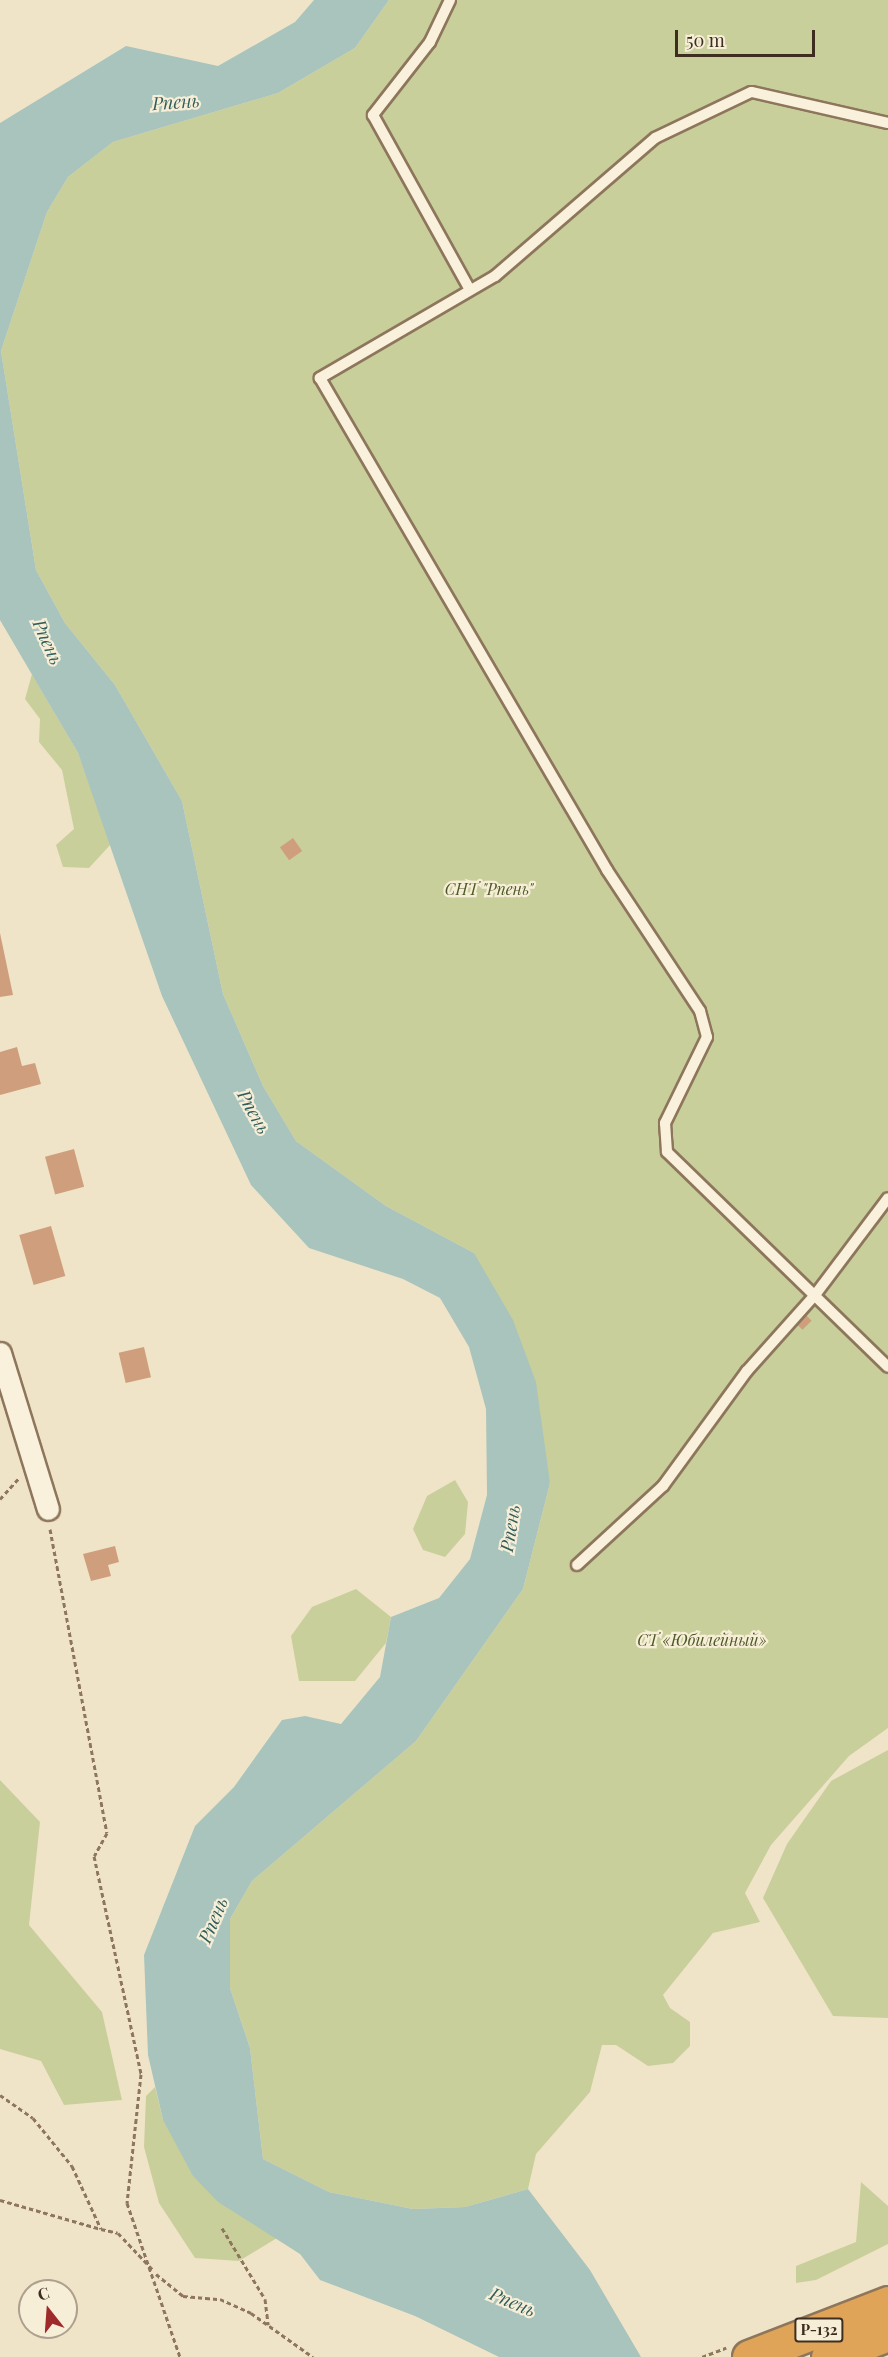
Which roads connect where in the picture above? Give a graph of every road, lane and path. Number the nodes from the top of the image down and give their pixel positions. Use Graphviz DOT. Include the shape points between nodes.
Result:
graph roads {
  1 [pos="450,0"];
  2 [pos="888,123"];
  3 [pos="470,290"];
  4 [pos="888,1198"];
  5 [pos="815,1295"];
  6 [pos="0,1353"];
  7 [pos="888,1367"];
  8 [pos="48,1509"];
  9 [pos="577,1565"];
  10 [pos="0,2095"];
  11 [pos="0,2200"];
  12 [pos="222,2228"];
  13 [pos="101,2229"];
  14 [pos="154,2272"];
  15 [pos="888,2303"];
  16 [pos="268,2325"];
  17 [pos="888,2334"];
  18 [pos="180,2357"];
  19 [pos="313,2357"];
  20 [pos="749,2357"];
  21 [pos="828,2357"];
  1 -- 3 [label="lane" via="430,42 373,115"];
  2 -- 3 [label="lane" via="751,92 655,138 495,276"];
  3 -- 5 [label="lane" via="320,378 607,870 700,1011 707,1037 665,1123 668,1152"];
  4 -- 5 [label="lane"];
  5 -- 7 [label="lane"];
  5 -- 9 [label="lane" via="747,1371 663,1486"];
  6 -- 8 [label="street"];
  8 -- 14 [label="path" via="107,1833 94,1856 141,2074 127,2203"];
  10 -- 13 [label="path" via="33,2118 72,2166"];
  11 -- 13 [label="path"];
  12 -- 16 [label="path" via="265,2299"];
  13 -- 14 [label="path" via="118,2233"];
  14 -- 16 [label="path" via="183,2296 220,2299"];
  14 -- 18 [label="path"];
  15 -- 20 [label="highway, Р-132"];
  16 -- 19 [label="path"];
  17 -- 21 [label="highway, Р-132"];
}
